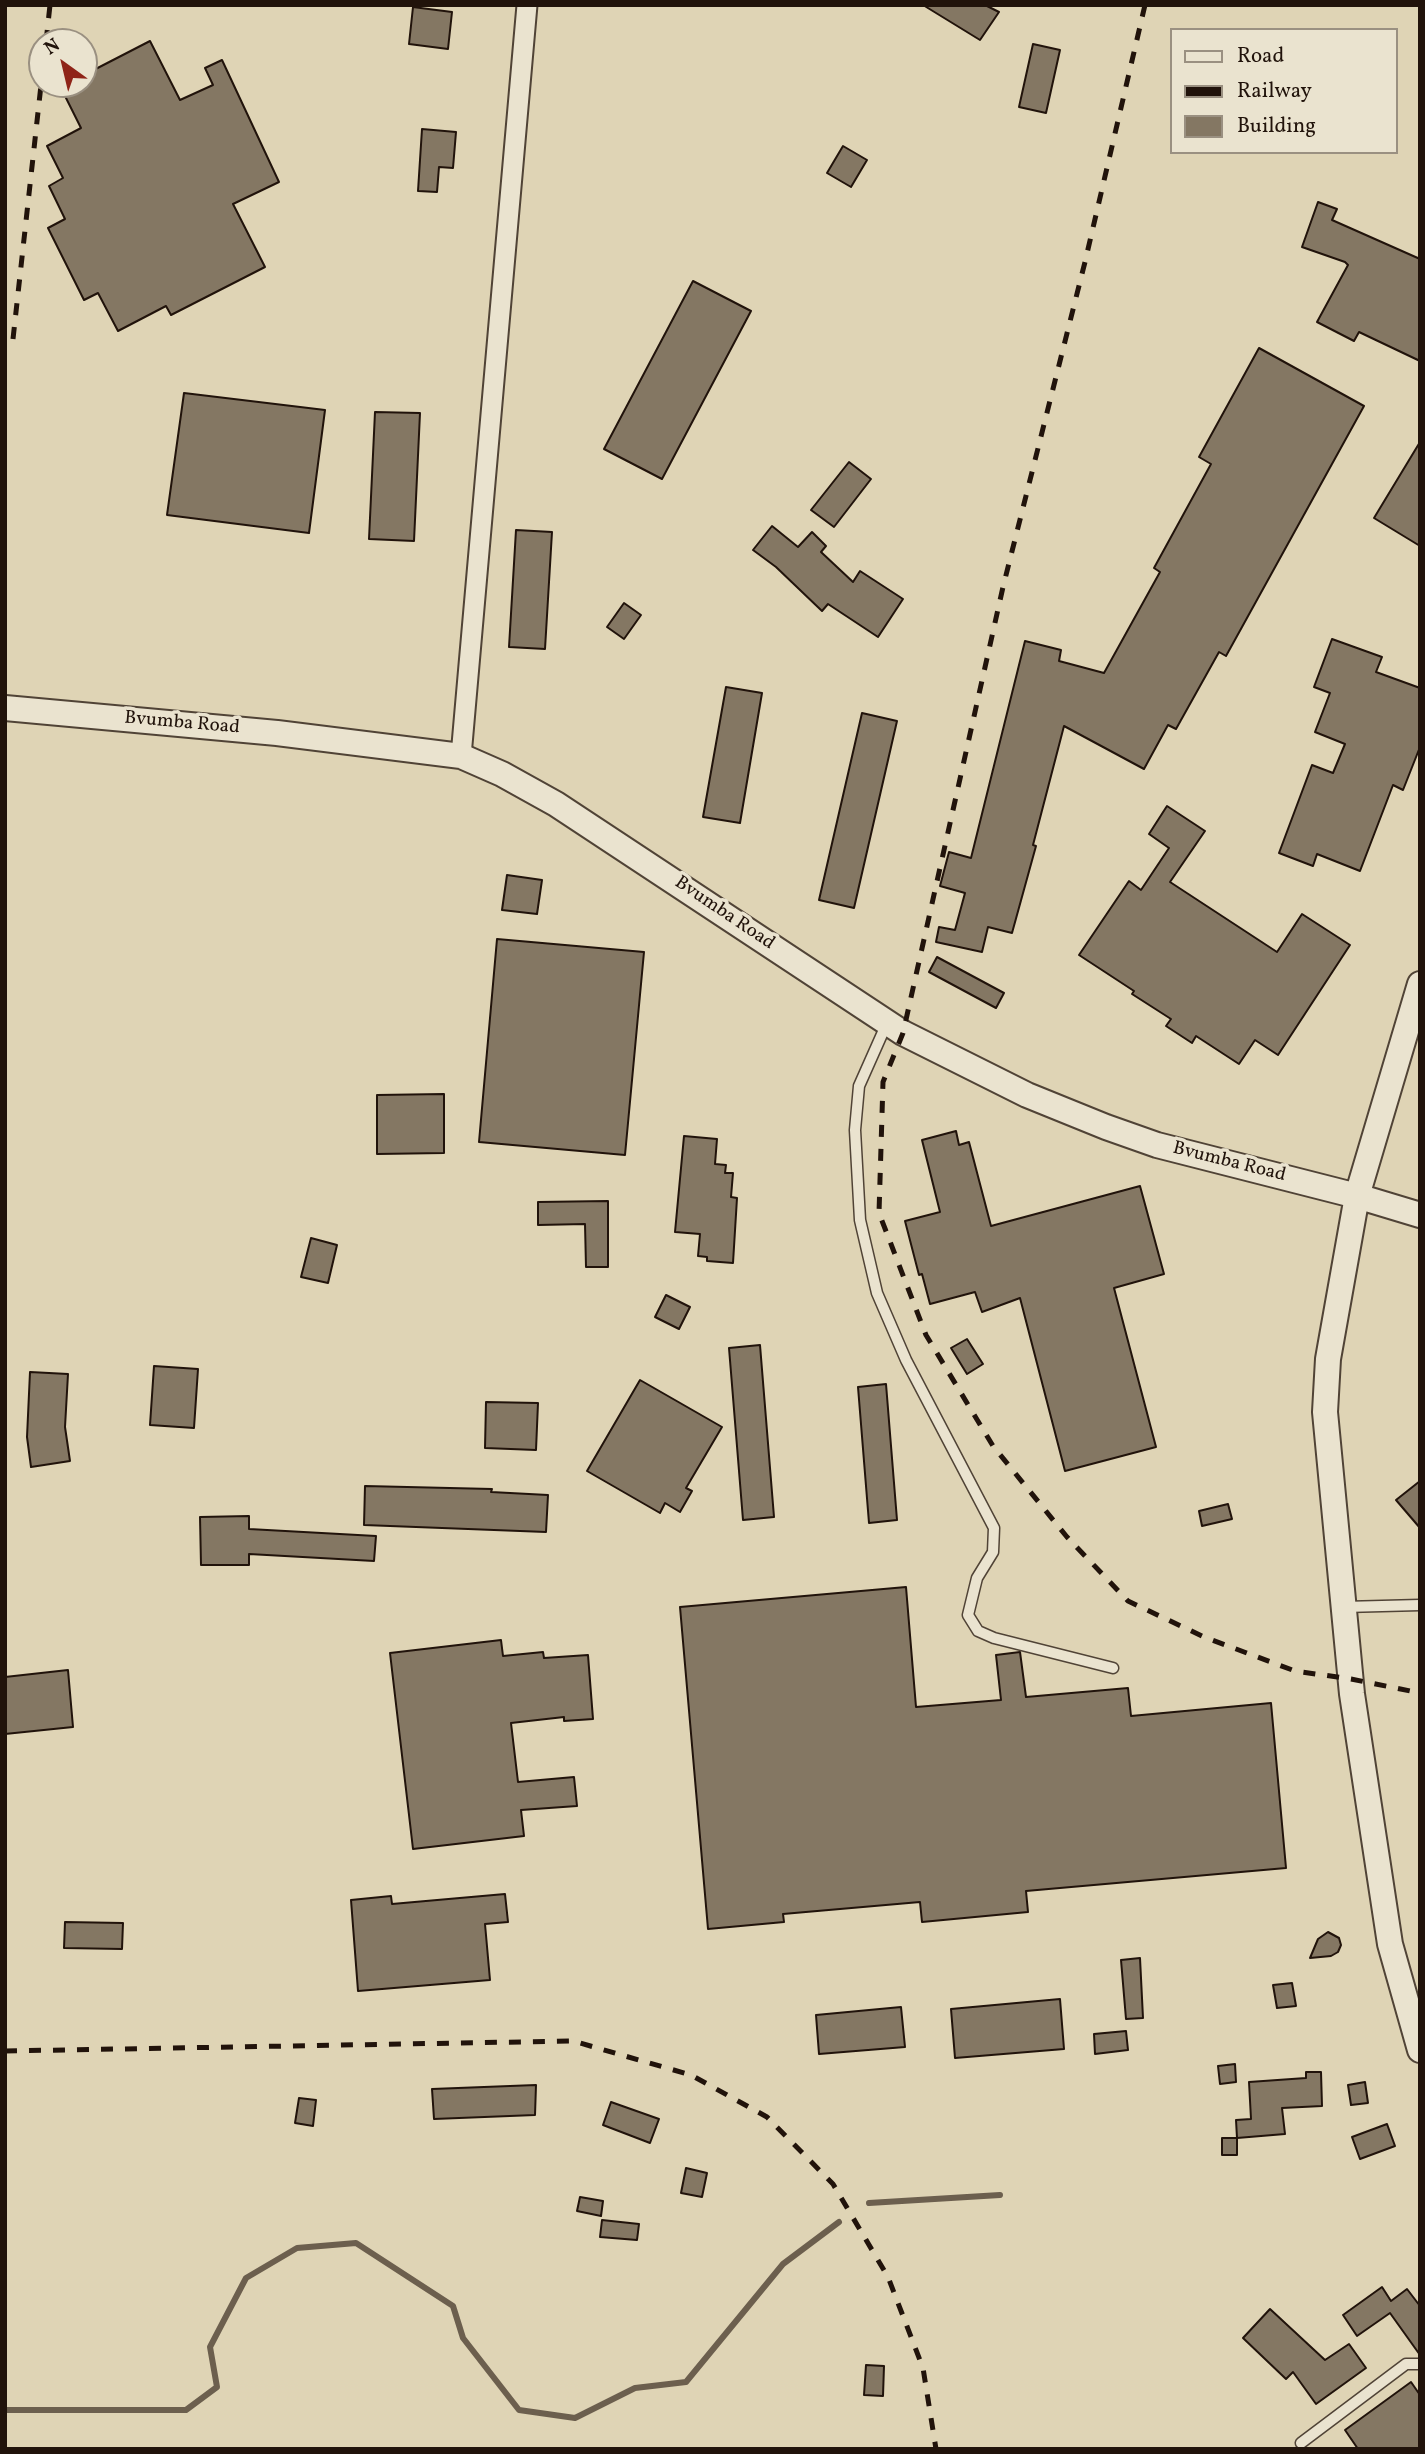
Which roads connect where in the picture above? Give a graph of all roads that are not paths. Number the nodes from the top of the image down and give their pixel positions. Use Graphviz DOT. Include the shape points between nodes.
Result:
graph roads {
  1 [pos="527,5"];
  2 [pos="5,708"];
  3 [pos="461,756"];
  4 [pos="1417,997"];
  5 [pos="887,1023"];
  6 [pos="1357,1196"];
  7 [pos="1420,1215"];
  8 [pos="1420,1605"];
  9 [pos="1344,1606"];
  10 [pos="1113,1668"];
  11 [pos="1420,2050"];
  12 [pos="1420,2364"];
  13 [pos="1301,2443"];
  1 -- 3 [label="street"];
  2 -- 3 [label="street, Bvumba Road" via="277,733"];
  3 -- 5 [label="street, Bvumba Road" via="556,804"];
  4 -- 6 [label="street"];
  5 -- 6 [label="street, Bvumba Road" via="1027,1095 1106,1127"];
  5 -- 10 [label="lane" via="859,1086 855,1130 860,1220 877,1293 906,1360 994,1528 993,1552 977,1578 968,1615 978,1631 995,1638"];
  6 -- 7 [label="street, Bvumba Road"];
  6 -- 9 [label="street" via="1328,1359 1325,1412"];
  8 -- 9 [label="lane"];
  9 -- 11 [label="street" via="1352,1694 1390,1944"];
  12 -- 13 [label="lane" via="1406,2364"];
}
